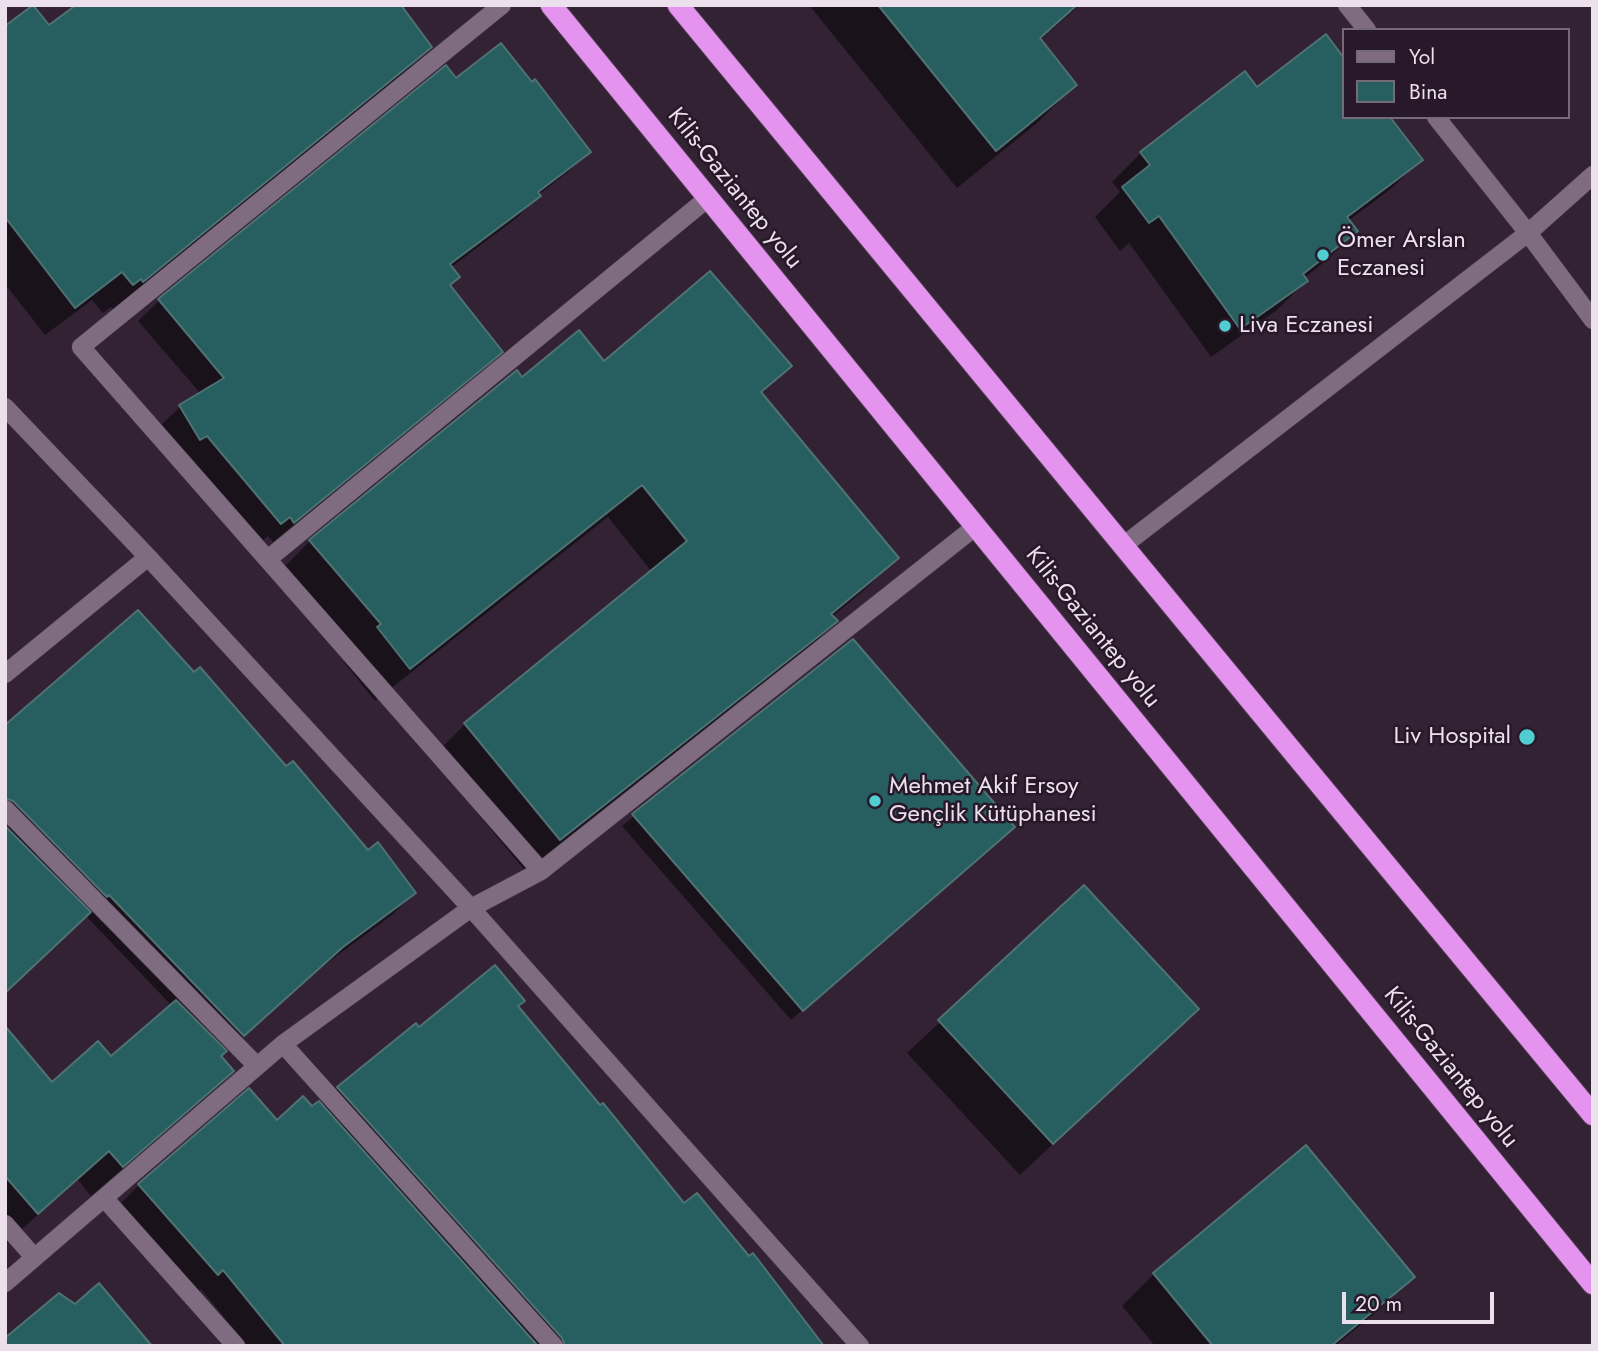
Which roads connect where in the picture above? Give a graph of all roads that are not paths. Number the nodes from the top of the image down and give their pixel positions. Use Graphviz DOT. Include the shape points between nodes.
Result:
graph roads {
  1 [pos="502,5"];
  2 [pos="551,5"];
  3 [pos="678,5"];
  4 [pos="1348,5"];
  5 [pos="1365,28"];
  6 [pos="1438,119"];
  7 [pos="1593,175"];
  8 [pos="708,198"];
  9 [pos="1528,233"];
  10 [pos="1593,320"];
  11 [pos="5,407"];
  12 [pos="975,527"];
  13 [pos="1124,545"];
  14 [pos="148,557"];
  15 [pos="268,559"];
  16 [pos="5,674"];
  17 [pos="5,809"];
  18 [pos="541,871"];
  19 [pos="471,908"];
  20 [pos="283,1044"];
  21 [pos="257,1066"];
  22 [pos="1593,1115"];
  23 [pos="105,1199"];
  24 [pos="5,1224"];
  25 [pos="34,1257"];
  26 [pos="5,1283"];
  27 [pos="1593,1284"];
  28 [pos="236,1346"];
  29 [pos="554,1346"];
  30 [pos="860,1346"];
  1 -- 15 [label="street" via="81,348"];
  2 -- 8 [label="highway, Kilis-Gaziantep yolu"];
  3 -- 13 [label="highway"];
  4 -- 5 [label="street"];
  6 -- 9 [label="street"];
  7 -- 9 [label="street"];
  8 -- 12 [label="highway, Kilis-Gaziantep yolu"];
  8 -- 15 [label="street"];
  9 -- 10 [label="street"];
  9 -- 13 [label="street"];
  11 -- 14 [label="street"];
  12 -- 18 [label="street"];
  12 -- 27 [label="highway, Kilis-Gaziantep yolu"];
  13 -- 22 [label="highway"];
  14 -- 16 [label="street"];
  14 -- 19 [label="street"];
  15 -- 18 [label="street"];
  17 -- 21 [label="street"];
  18 -- 19 [label="street"];
  19 -- 20 [label="street"];
  19 -- 30 [label="street"];
  20 -- 21 [label="street"];
  20 -- 29 [label="street"];
  21 -- 23 [label="street"];
  23 -- 25 [label="street"];
  23 -- 28 [label="street"];
  24 -- 25 [label="street"];
  25 -- 26 [label="street"];
}
